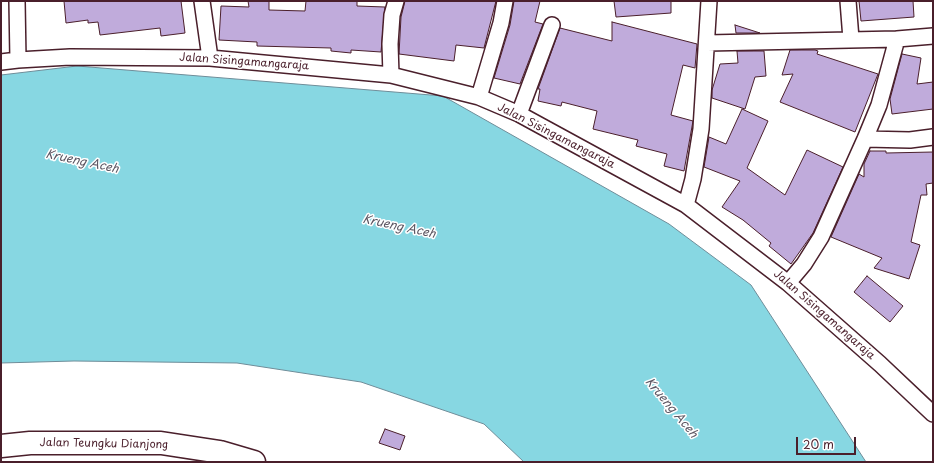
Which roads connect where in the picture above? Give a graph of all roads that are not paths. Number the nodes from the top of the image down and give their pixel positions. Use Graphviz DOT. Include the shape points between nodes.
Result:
graph roads {
  1 [pos="17,1"];
  2 [pos="202,1"];
  3 [pos="396,1"];
  4 [pos="505,1"];
  5 [pos="709,1"];
  6 [pos="848,1"];
  7 [pos="552,25"];
  8 [pos="933,36"];
  9 [pos="851,39"];
  10 [pos="897,39"];
  11 [pos="706,43"];
  12 [pos="210,58"];
  13 [pos="18,60"];
  14 [pos="1,62"];
  15 [pos="391,75"];
  16 [pos="479,97"];
  17 [pos="519,114"];
  18 [pos="933,137"];
  19 [pos="865,139"];
  20 [pos="686,205"];
  21 [pos="788,283"];
  22 [pos="933,414"];
  23 [pos="1,446"];
  24 [pos="252,462"];
  1 -- 13 [label="street"];
  2 -- 12 [label="street"];
  3 -- 15 [label="street" via="392,15 390,44"];
  4 -- 16 [label="street"];
  5 -- 11 [label="street"];
  6 -- 9 [label="street"];
  7 -- 17 [label="street"];
  8 -- 10 [label="street"];
  9 -- 10 [label="street"];
  9 -- 11 [label="street"];
  10 -- 19 [label="street" via="879,105"];
  11 -- 20 [label="street" via="701,129"];
  12 -- 13 [label="street, Jalan Sisingamangaraja" via="70,57"];
  12 -- 15 [label="street, Jalan Sisingamangaraja"];
  13 -- 14 [label="street, Jalan Sisingamangaraja"];
  15 -- 16 [label="street, Jalan Sisingamangaraja"];
  16 -- 17 [label="street, Jalan Sisingamangaraja"];
  17 -- 20 [label="street, Jalan Sisingamangaraja"];
  18 -- 19 [label="street" via="910,140"];
  19 -- 21 [label="street" via="821,238"];
  20 -- 21 [label="street, Jalan Sisingamangaraja"];
  21 -- 22 [label="street, Jalan Sisingamangaraja"];
  23 -- 24 [label="street, Jalan Teungku Dianjong" via="30,443 161,443 220,452"];
}
